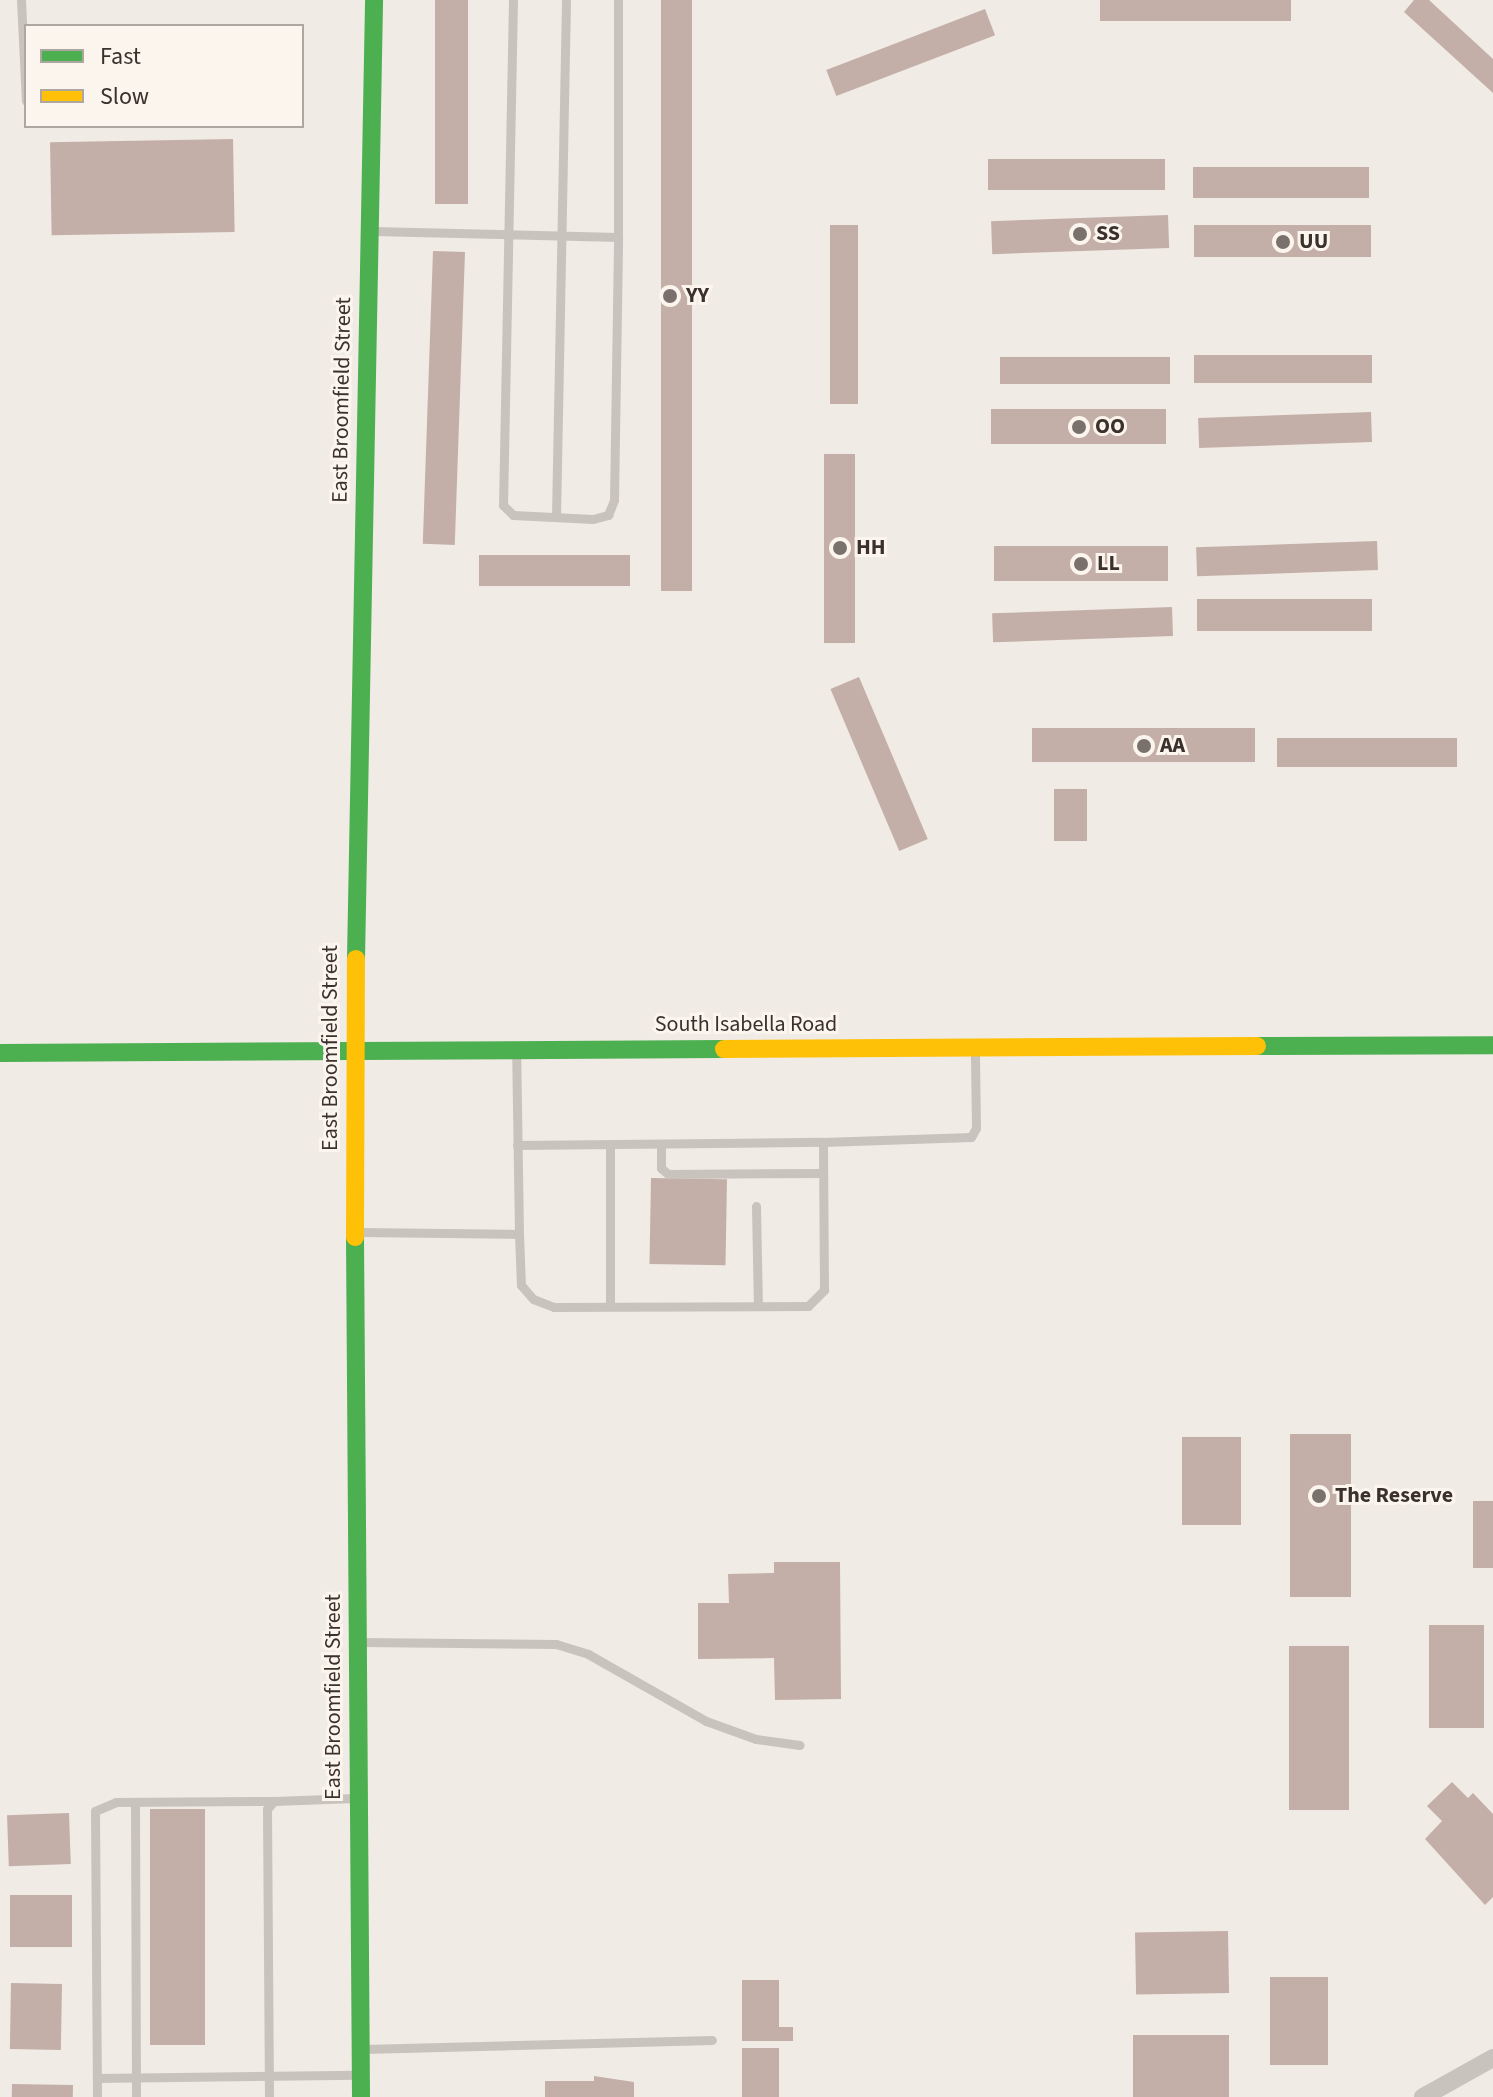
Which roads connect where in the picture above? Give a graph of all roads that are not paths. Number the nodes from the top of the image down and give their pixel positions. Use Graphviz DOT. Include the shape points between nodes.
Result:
graph roads {
  1 [pos="21,0"];
  2 [pos="374,0"];
  3 [pos="513,0"];
  4 [pos="566,0"];
  5 [pos="618,0"];
  6 [pos="24,61"];
  7 [pos="370,231"];
  8 [pos="507,236"];
  9 [pos="563,236"];
  10 [pos="618,237"];
  11 [pos="556,517"];
  12 [pos="1493,1045"];
  13 [pos="975,1047"];
  14 [pos="516,1050"];
  15 [pos="354,1051"];
  16 [pos="0,1053"];
  17 [pos="823,1142"];
  18 [pos="610,1144"];
  19 [pos="661,1144"];
  20 [pos="517,1145"];
  21 [pos="823,1173"];
  22 [pos="756,1206"];
  23 [pos="355,1232"];
  24 [pos="519,1234"];
  25 [pos="610,1306"];
  26 [pos="758,1306"];
  27 [pos="358,1642"];
  28 [pos="800,1745"];
  29 [pos="359,1798"];
  30 [pos="274,1801"];
  31 [pos="135,1805"];
  32 [pos="712,2040"];
  33 [pos="361,2049"];
  34 [pos="1493,2058"];
  35 [pos="361,2075"];
  36 [pos="269,2076"];
  37 [pos="136,2077"];
  38 [pos="97,2078"];
  39 [pos="97,2097"];
  40 [pos="136,2097"];
  41 [pos="269,2097"];
  42 [pos="361,2097"];
  43 [pos="1423,2097"];
  1 -- 6 [label="lane"];
  2 -- 7 [label="main road, East Broomfield Street"];
  3 -- 8 [label="lane"];
  4 -- 9 [label="lane"];
  5 -- 10 [label="lane"];
  7 -- 8 [label="lane"];
  7 -- 15 [label="main road, East Broomfield Street"];
  8 -- 9 [label="lane"];
  8 -- 11 [label="lane" via="503,505 513,515"];
  9 -- 10 [label="lane"];
  9 -- 11 [label="lane"];
  10 -- 11 [label="lane" via="614,500 608,515"];
  12 -- 13 [label="main road, South Isabella Road"];
  13 -- 14 [label="main road, South Isabella Road"];
  13 -- 17 [label="lane" via="976,1128 971,1137"];
  14 -- 15 [label="main road, South Isabella Road"];
  14 -- 20 [label="lane"];
  15 -- 16 [label="main road, South Isabella Road"];
  15 -- 23 [label="main road, East Broomfield Street"];
  17 -- 19 [label="lane"];
  17 -- 21 [label="lane"];
  18 -- 19 [label="lane"];
  18 -- 20 [label="lane"];
  18 -- 25 [label="lane"];
  19 -- 21 [label="lane" via="661,1168 668,1174"];
  20 -- 24 [label="lane"];
  21 -- 26 [label="lane" via="824,1290 808,1306"];
  22 -- 26 [label="lane"];
  23 -- 24 [label="lane"];
  23 -- 27 [label="main road, East Broomfield Street"];
  24 -- 25 [label="lane" via="521,1285 533,1299 554,1307"];
  25 -- 26 [label="lane"];
  27 -- 28 [label="lane" via="556,1644 588,1654 706,1721 756,1739"];
  27 -- 29 [label="main road, East Broomfield Street"];
  29 -- 30 [label="lane"];
  29 -- 33 [label="main road, East Broomfield Street"];
  30 -- 31 [label="lane"];
  30 -- 36 [label="lane" via="267,1809"];
  31 -- 37 [label="lane"];
  31 -- 38 [label="lane" via="116,1802 95,1811"];
  32 -- 33 [label="lane"];
  33 -- 35 [label="main road, East Broomfield Street"];
  34 -- 43 [label="street"];
  35 -- 36 [label="lane"];
  35 -- 42 [label="main road, East Broomfield Street"];
  36 -- 37 [label="lane"];
  36 -- 41 [label="lane"];
  37 -- 38 [label="lane"];
  37 -- 40 [label="lane"];
  38 -- 39 [label="lane"];
}
